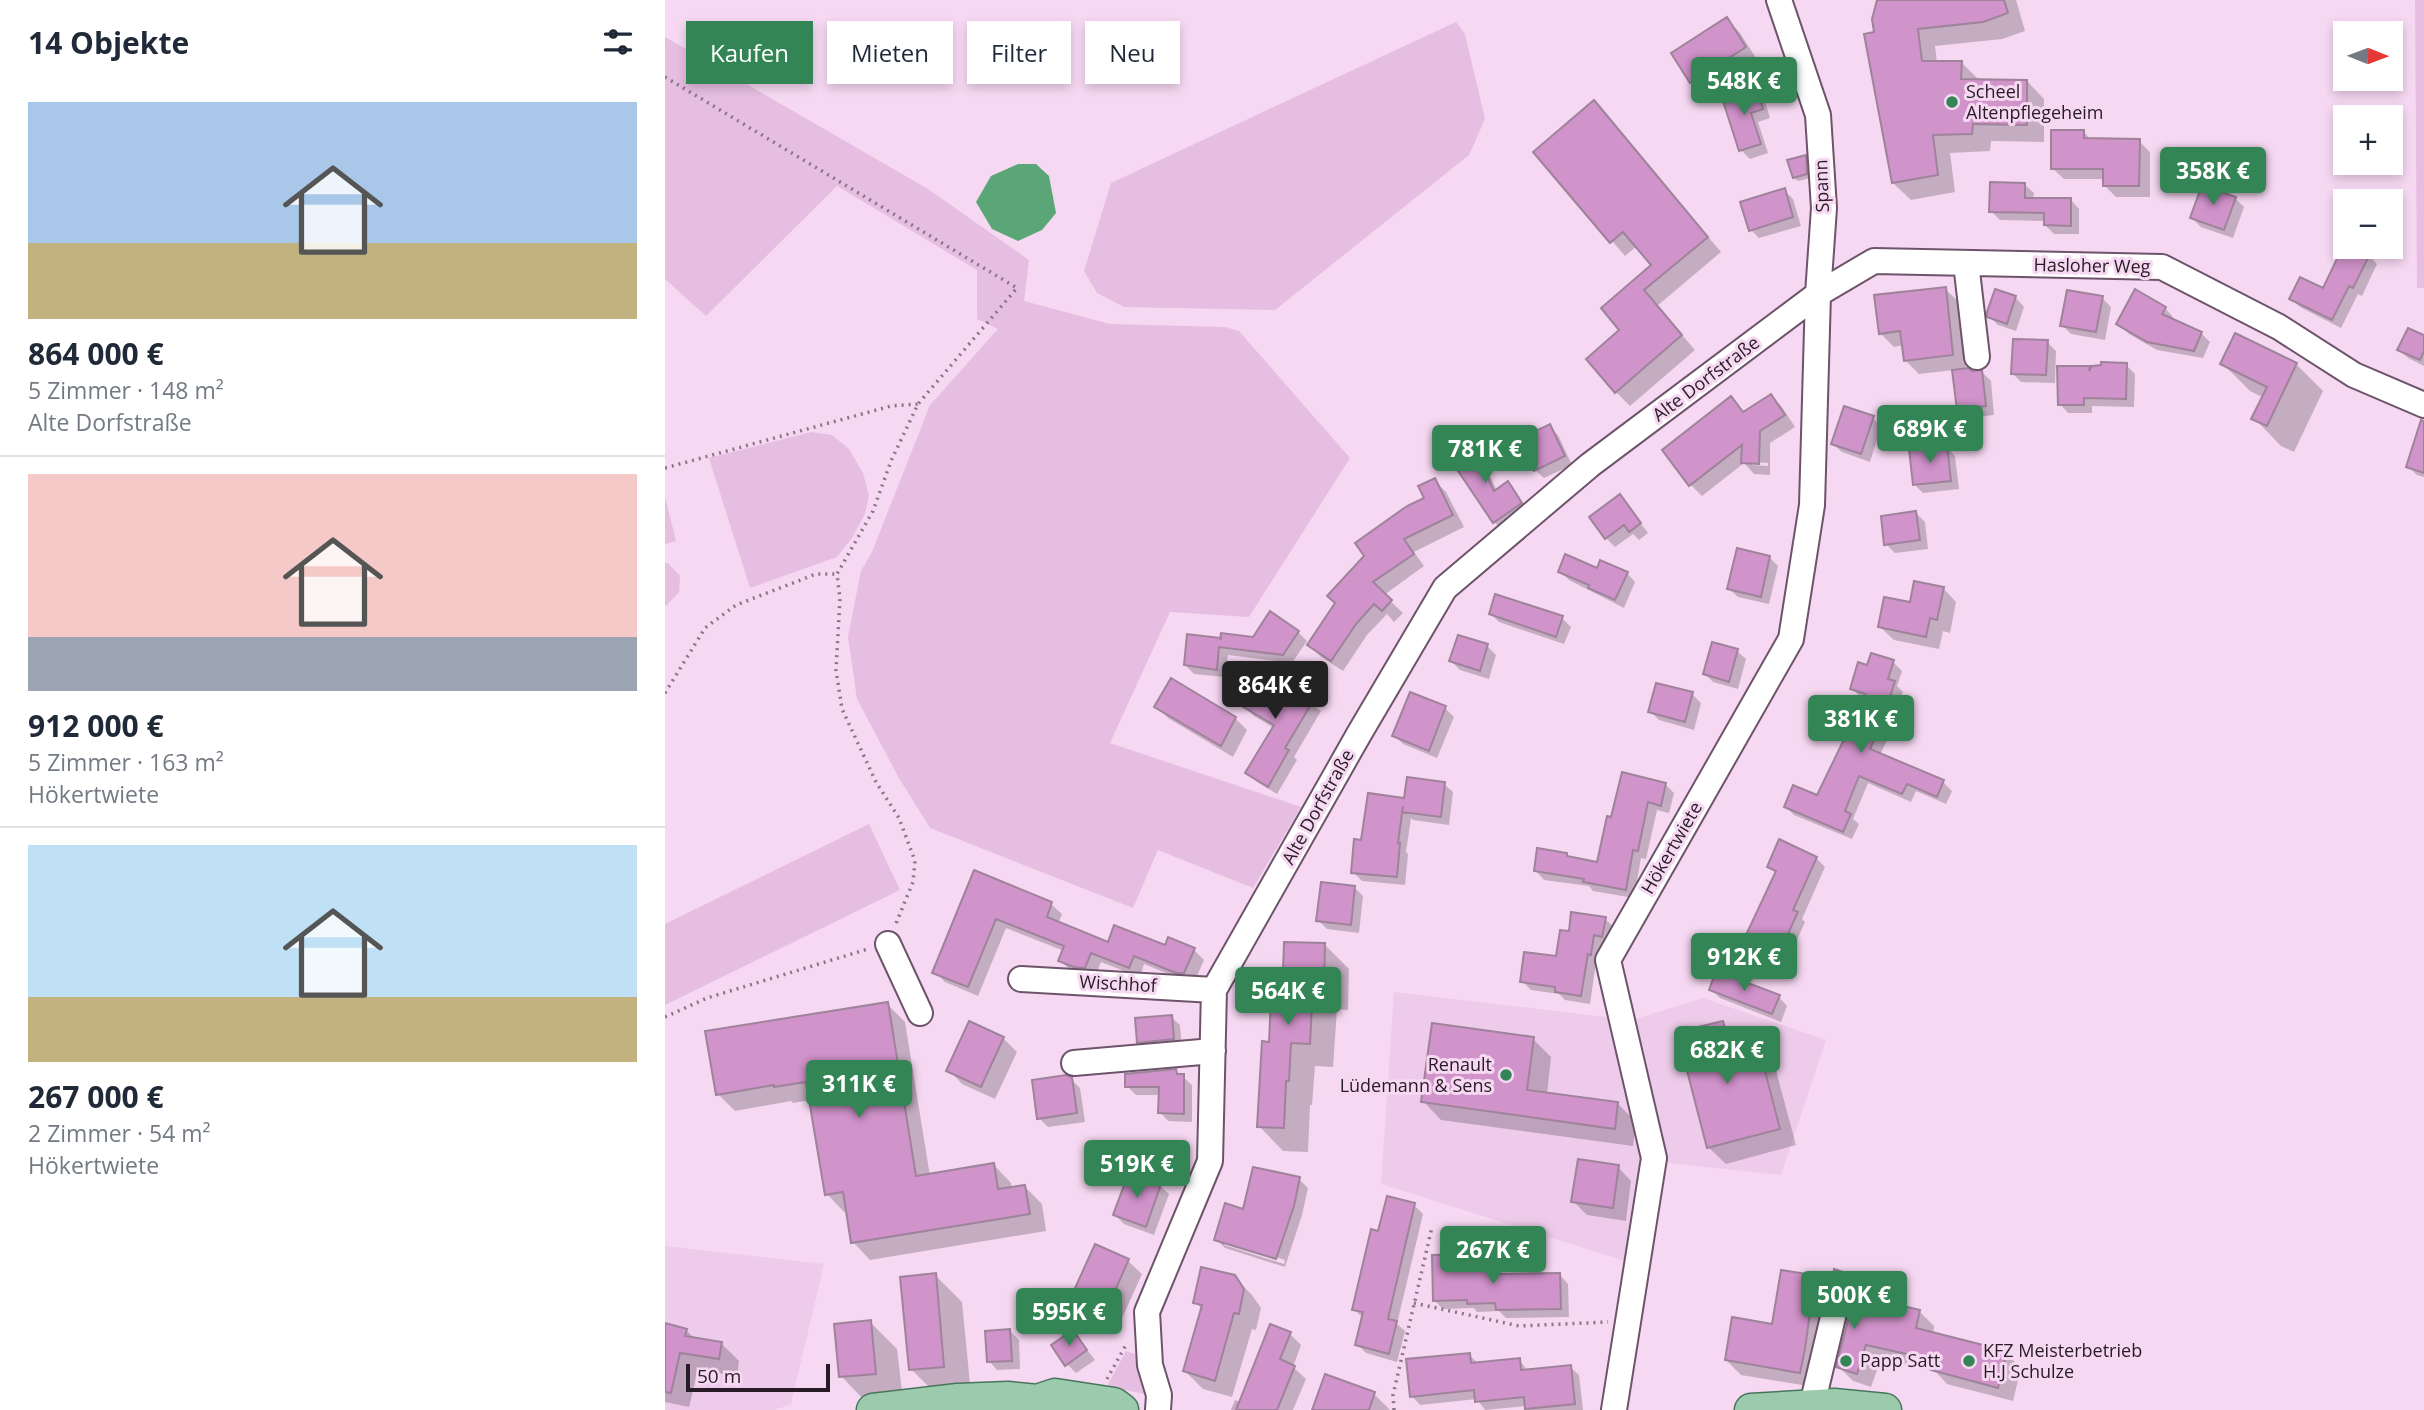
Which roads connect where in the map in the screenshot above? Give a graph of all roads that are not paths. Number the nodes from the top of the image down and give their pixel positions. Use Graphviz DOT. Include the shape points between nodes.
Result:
graph roads {
  1 [pos="1781,1"];
  2 [pos="1966,263"];
  3 [pos="1818,295"];
  4 [pos="1977,358"];
  5 [pos="2424,405"];
  6 [pos="888,944"];
  7 [pos="1021,979"];
  8 [pos="1214,990"];
  9 [pos="920,1013"];
  10 [pos="1213,1051"];
  11 [pos="1074,1063"];
  12 [pos="1834,1313"];
  13 [pos="1045,1405"];
  14 [pos="1812,1405"];
  15 [pos="873,1410"];
  16 [pos="1122,1410"];
  17 [pos="1158,1410"];
  18 [pos="1614,1410"];
  19 [pos="1751,1410"];
  20 [pos="1885,1410"];
  1 -- 3 [label="street, Spann" via="1818,115 1824,208"];
  2 -- 3 [label="street, Hasloher Weg" via="1874,261"];
  2 -- 4 [label="street"];
  2 -- 5 [label="street, Hasloher Weg" via="2162,267 2279,327 2354,375"];
  3 -- 8 [label="street, Alte Dorfstraße" via="1590,465 1445,588"];
  3 -- 18 [label="street, Hökertwiete" via="1812,505 1791,639 1608,960 1654,1158"];
  6 -- 9 [label="street"];
  7 -- 8 [label="street, Wischhof"];
  8 -- 10 [label="street, Alte Dorfstraße"];
  10 -- 11 [label="street"];
  10 -- 17 [label="street, Alte Dorfstraße" via="1210,1161 1147,1312"];
  12 -- 14 [label="street"];
  13 -- 15 [label="main road" via="1008,1398"];
  13 -- 16 [label="main road" via="1055,1395 1114,1404"];
  14 -- 19 [label="main road"];
  14 -- 20 [label="main road"];
}
